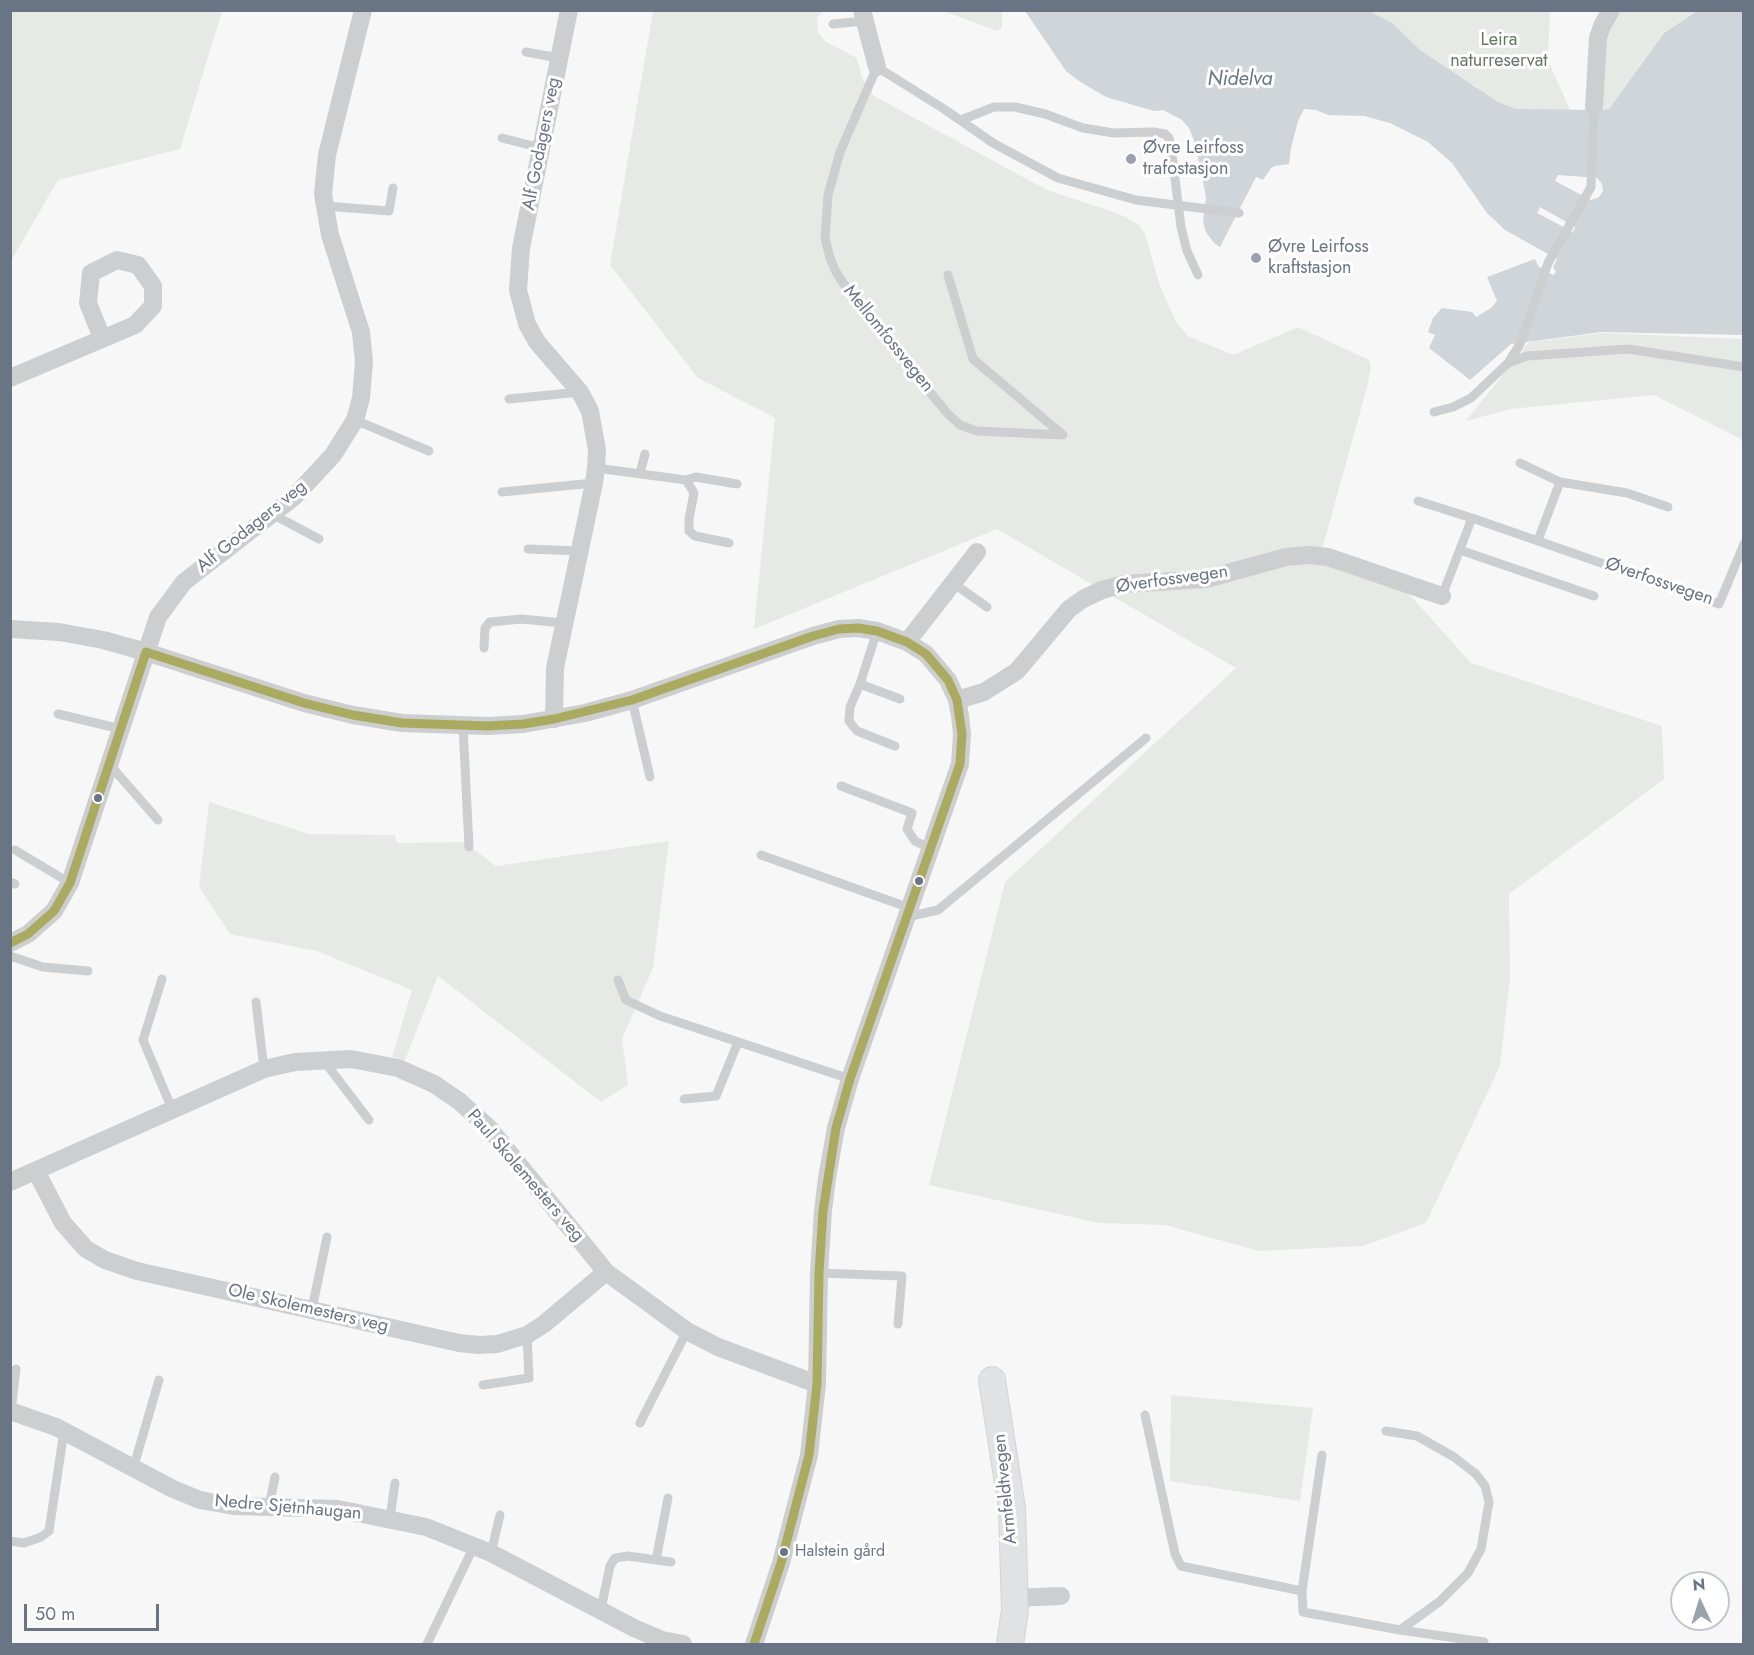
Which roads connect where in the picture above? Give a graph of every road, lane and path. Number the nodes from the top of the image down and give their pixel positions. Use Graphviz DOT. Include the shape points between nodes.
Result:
graph roads {
  1 [pos="363,10"];
  2 [pos="569,10"];
  3 [pos="1611,10"];
  4 [pos="863,16"];
  5 [pos="833,24"];
  6 [pos="526,52"];
  7 [pos="559,58"];
  8 [pos="877,67"];
  9 [pos="1594,107"];
  10 [pos="961,120"];
  11 [pos="502,138"];
  12 [pos="541,148"];
  13 [pos="393,188"];
  14 [pos="325,206"];
  15 [pos="1183,206"];
  16 [pos="1239,213"];
  17 [pos="1198,274"];
  18 [pos="948,275"];
  19 [pos="102,338"];
  20 [pos="1508,363"];
  21 [pos="1743,366"];
  22 [pos="10,378"];
  23 [pos="580,392"];
  24 [pos="509,399"];
  25 [pos="1434,412"];
  26 [pos="355,420"];
  27 [pos="429,451"];
  28 [pos="645,454"];
  29 [pos="1520,463"];
  30 [pos="640,473"];
  31 [pos="595,476"];
  32 [pos="686,480"];
  33 [pos="1560,482"];
  34 [pos="737,483"];
  35 [pos="502,492"];
  36 [pos="1418,501"];
  37 [pos="1668,507"];
  38 [pos="272,514"];
  39 [pos="1472,518"];
  40 [pos="319,539"];
  41 [pos="1538,540"];
  42 [pos="729,543"];
  43 [pos="1743,544"];
  44 [pos="528,549"];
  45 [pos="1460,550"];
  46 [pos="580,551"];
  47 [pos="977,552"];
  48 [pos="953,582"];
  49 [pos="1594,596"];
  50 [pos="1442,597"];
  51 [pos="987,607"];
  52 [pos="563,623"];
  53 [pos="10,628"];
  54 [pos="877,631"];
  55 [pos="907,642"];
  56 [pos="484,648"];
  57 [pos="146,652"];
  58 [pos="860,684"];
  59 [pos="900,699"];
  60 [pos="632,700"];
  61 [pos="957,700"];
  62 [pos="58,714"];
  63 [pos="554,718"];
  64 [pos="463,726"];
  65 [pos="121,729"];
  66 [pos="1146,738"];
  67 [pos="895,746"];
  68 [pos="110,765"];
  69 [pos="650,777"];
  70 [pos="841,786"];
  71 [pos="158,820"];
  72 [pos="469,847"];
  73 [pos="931,849"];
  74 [pos="15,850"];
  75 [pos="761,855"];
  76 [pos="70,883"];
  77 [pos="909,912"];
  78 [pos="10,943"];
  79 [pos="10,956"];
  80 [pos="88,972"];
  81 [pos="162,979"];
  82 [pos="618,980"];
  83 [pos="256,1002"];
  84 [pos="738,1042"];
  85 [pos="322,1059"];
  86 [pos="264,1069"];
  87 [pos="850,1079"];
  88 [pos="684,1099"];
  89 [pos="172,1109"];
  90 [pos="369,1120"];
  91 [pos="36,1171"];
  92 [pos="10,1182"];
  93 [pos="327,1237"];
  94 [pos="606,1272"];
  95 [pos="819,1273"];
  96 [pos="312,1309"];
  97 [pos="898,1324"];
  98 [pos="687,1331"];
  99 [pos="527,1335"];
  100 [pos="16,1369"];
  101 [pos="159,1380"];
  102 [pos="992,1380"];
  103 [pos="817,1383"];
  104 [pos="483,1385"];
  105 [pos="11,1411"];
  106 [pos="1145,1415"];
  107 [pos="640,1423"];
  108 [pos="64,1431"];
  109 [pos="1386,1431"];
  110 [pos="1322,1455"];
  111 [pos="133,1469"];
  112 [pos="275,1478"];
  113 [pos="395,1483"];
  114 [pos="668,1498"];
  115 [pos="269,1507"];
  116 [pos="500,1515"];
  117 [pos="390,1518"];
  118 [pos="10,1541"];
  119 [pos="482,1549"];
  120 [pos="656,1560"];
  121 [pos="671,1562"];
  122 [pos="1302,1591"];
  123 [pos="1061,1596"];
  124 [pos="1014,1598"];
  125 [pos="601,1609"];
  126 [pos="1400,1630"];
  127 [pos="1484,1642"];
  128 [pos="427,1644"];
  129 [pos="683,1644"];
  130 [pos="754,1644"];
  131 [pos="1010,1644"];
  1 -- 14 [label="street, Alf Godagers veg" via="327,155"];
  2 -- 7 [label="street, Alf Godagers veg"];
  3 -- 9 [label="street" via="1598,38"];
  4 -- 5 [label="lane"];
  4 -- 8 [label="street"];
  6 -- 7 [label="lane"];
  7 -- 12 [label="street, Alf Godagers veg"];
  8 -- 10 [label="lane"];
  8 -- 18 [label="lane, Mellomfossvegen" via="840,152 828,195 825,238 836,272 858,306 960,424 977,431 1063,435 973,359"];
  9 -- 20 [label="lane" via="1591,187 1548,263 1520,344"];
  10 -- 15 [label="lane" via="993,143 1058,178 1136,200"];
  10 -- 15 [label="lane" via="994,107 1015,107 1083,128 1165,134"];
  11 -- 12 [label="lane"];
  12 -- 23 [label="street, Alf Godagers veg" via="521,248 518,290 537,342"];
  13 -- 14 [label="lane" via="389,211"];
  14 -- 26 [label="street, Alf Godagers veg" via="330,235 361,332 364,362"];
  15 -- 16 [label="lane"];
  15 -- 17 [label="lane" via="1180,227"];
  19 -- 22 [label="street"];
  20 -- 21 [label="lane" via="1527,356 1628,349"];
  20 -- 25 [label="lane" via="1471,398"];
  23 -- 24 [label="lane"];
  23 -- 31 [label="street, Alf Godagers veg" via="595,432"];
  26 -- 27 [label="lane"];
  26 -- 38 [label="street, Alf Godagers veg" via="333,455 294,497"];
  28 -- 30 [label="lane"];
  29 -- 33 [label="lane"];
  30 -- 31 [label="lane"];
  30 -- 32 [label="lane"];
  31 -- 35 [label="lane"];
  31 -- 46 [label="street, Alf Godagers veg"];
  32 -- 34 [label="lane" via="696,477"];
  32 -- 42 [label="lane" via="694,493 689,531 695,536"];
  33 -- 37 [label="lane" via="1626,493"];
  33 -- 41 [label="lane"];
  36 -- 39 [label="lane, Øverfossvegen"];
  38 -- 40 [label="lane"];
  38 -- 57 [label="street, Alf Godagers veg" via="184,582 158,617"];
  39 -- 41 [label="lane, Øverfossvegen"];
  39 -- 45 [label="lane, Øverfossvegen"];
  41 -- 43 [label="lane, Øverfossvegen" via="1719,604"];
  44 -- 46 [label="lane"];
  45 -- 49 [label="lane, Øverfossvegen"];
  45 -- 50 [label="lane, Øverfossvegen"];
  46 -- 52 [label="street, Alf Godagers veg"];
  47 -- 48 [label="street"];
  48 -- 51 [label="lane"];
  48 -- 55 [label="street"];
  50 -- 61 [label="street, Øverfossvegen" via="1328,556 1309,555 1286,557 1206,579 1124,584 1083,599 1017,671 984,692"];
  52 -- 56 [label="lane" via="521,619 490,622 485,628"];
  52 -- 63 [label="street, Alf Godagers veg" via="555,668"];
  53 -- 57 [label="street" via="59,632"];
  54 -- 55 [label="street"];
  54 -- 58 [label="lane"];
  54 -- 60 [label="street" via="831,631"];
  55 -- 61 [label="street" via="938,666"];
  57 -- 64 [label="street" via="353,715 402,723"];
  57 -- 65 [label="street, Alf Godagers veg"];
  58 -- 59 [label="lane"];
  58 -- 67 [label="lane" via="850,707 849,721 857,731"];
  60 -- 63 [label="street"];
  60 -- 69 [label="lane"];
  61 -- 73 [label="street" via="962,734 960,764"];
  62 -- 65 [label="lane"];
  63 -- 64 [label="street" via="523,724"];
  64 -- 72 [label="lane"];
  65 -- 68 [label="street, Alf Godagers veg"];
  66 -- 77 [label="lane" via="938,910"];
  68 -- 71 [label="lane"];
  68 -- 76 [label="street, Alf Godagers veg"];
  70 -- 73 [label="lane" via="912,813 907,829 915,841"];
  73 -- 77 [label="street"];
  74 -- 76 [label="lane"];
  75 -- 77 [label="lane"];
  76 -- 78 [label="street, Alf Godagers veg" via="54,911 28,934"];
  77 -- 87 [label="street"];
  79 -- 80 [label="lane" via="43,967"];
  81 -- 89 [label="lane" via="143,1040"];
  82 -- 84 [label="lane" via="626,1000 660,1016"];
  83 -- 86 [label="lane"];
  84 -- 87 [label="lane"];
  84 -- 88 [label="lane" via="716,1096"];
  85 -- 86 [label="street, Paul Skolemesters veg"];
  85 -- 90 [label="lane"];
  85 -- 94 [label="street, Paul Skolemesters veg" via="351,1059 398,1068 434,1084 459,1101 489,1128"];
  86 -- 89 [label="street, Paul Skolemesters veg"];
  87 -- 95 [label="street" via="827,1178"];
  89 -- 91 [label="street, Paul Skolemesters veg"];
  91 -- 92 [label="street, Paul Skolemesters veg"];
  91 -- 96 [label="street, Ole Skolemesters veg" via="63,1223 86,1249 105,1260 137,1271"];
  93 -- 96 [label="lane"];
  94 -- 98 [label="street, Paul Skolemesters veg"];
  94 -- 99 [label="street, Ole Skolemesters veg"];
  95 -- 97 [label="lane" via="902,1276"];
  95 -- 103 [label="street"];
  96 -- 99 [label="street, Ole Skolemesters veg" via="459,1343 497,1344"];
  98 -- 103 [label="street, Paul Skolemesters veg" via="718,1347"];
  98 -- 107 [label="lane"];
  99 -- 104 [label="lane" via="529,1378"];
  100 -- 105 [label="lane"];
  101 -- 111 [label="lane"];
  102 -- 124 [label="street, Armfeldtvegen" via="1012,1509"];
  103 -- 130 [label="street" via="809,1455 798,1505"];
  105 -- 108 [label="street, Nedre Sjetnhaugan"];
  106 -- 122 [label="lane" via="1172,1543 1181,1566"];
  108 -- 111 [label="street, Nedre Sjetnhaugan"];
  108 -- 118 [label="lane" via="49,1531 24,1543"];
  109 -- 126 [label="lane" via="1416,1436 1454,1457 1476,1474 1485,1486 1489,1502 1480,1549 1468,1573 1439,1602"];
  110 -- 122 [label="lane"];
  111 -- 115 [label="street, Nedre Sjetnhaugan" via="200,1500"];
  112 -- 115 [label="lane"];
  113 -- 117 [label="lane"];
  114 -- 120 [label="lane"];
  115 -- 117 [label="street, Nedre Sjetnhaugan" via="338,1509"];
  116 -- 119 [label="lane"];
  117 -- 119 [label="street, Nedre Sjetnhaugan"];
  119 -- 125 [label="street, Nedre Sjetnhaugan"];
  119 -- 128 [label="lane"];
  120 -- 121 [label="lane"];
  120 -- 125 [label="lane" via="615,1557"];
  122 -- 126 [label="lane" via="1303,1612"];
  123 -- 124 [label="street"];
  124 -- 131 [label="street, Armfeldtvegen"];
  125 -- 129 [label="street, Nedre Sjetnhaugan" via="653,1636"];
  126 -- 127 [label="lane"];
}
